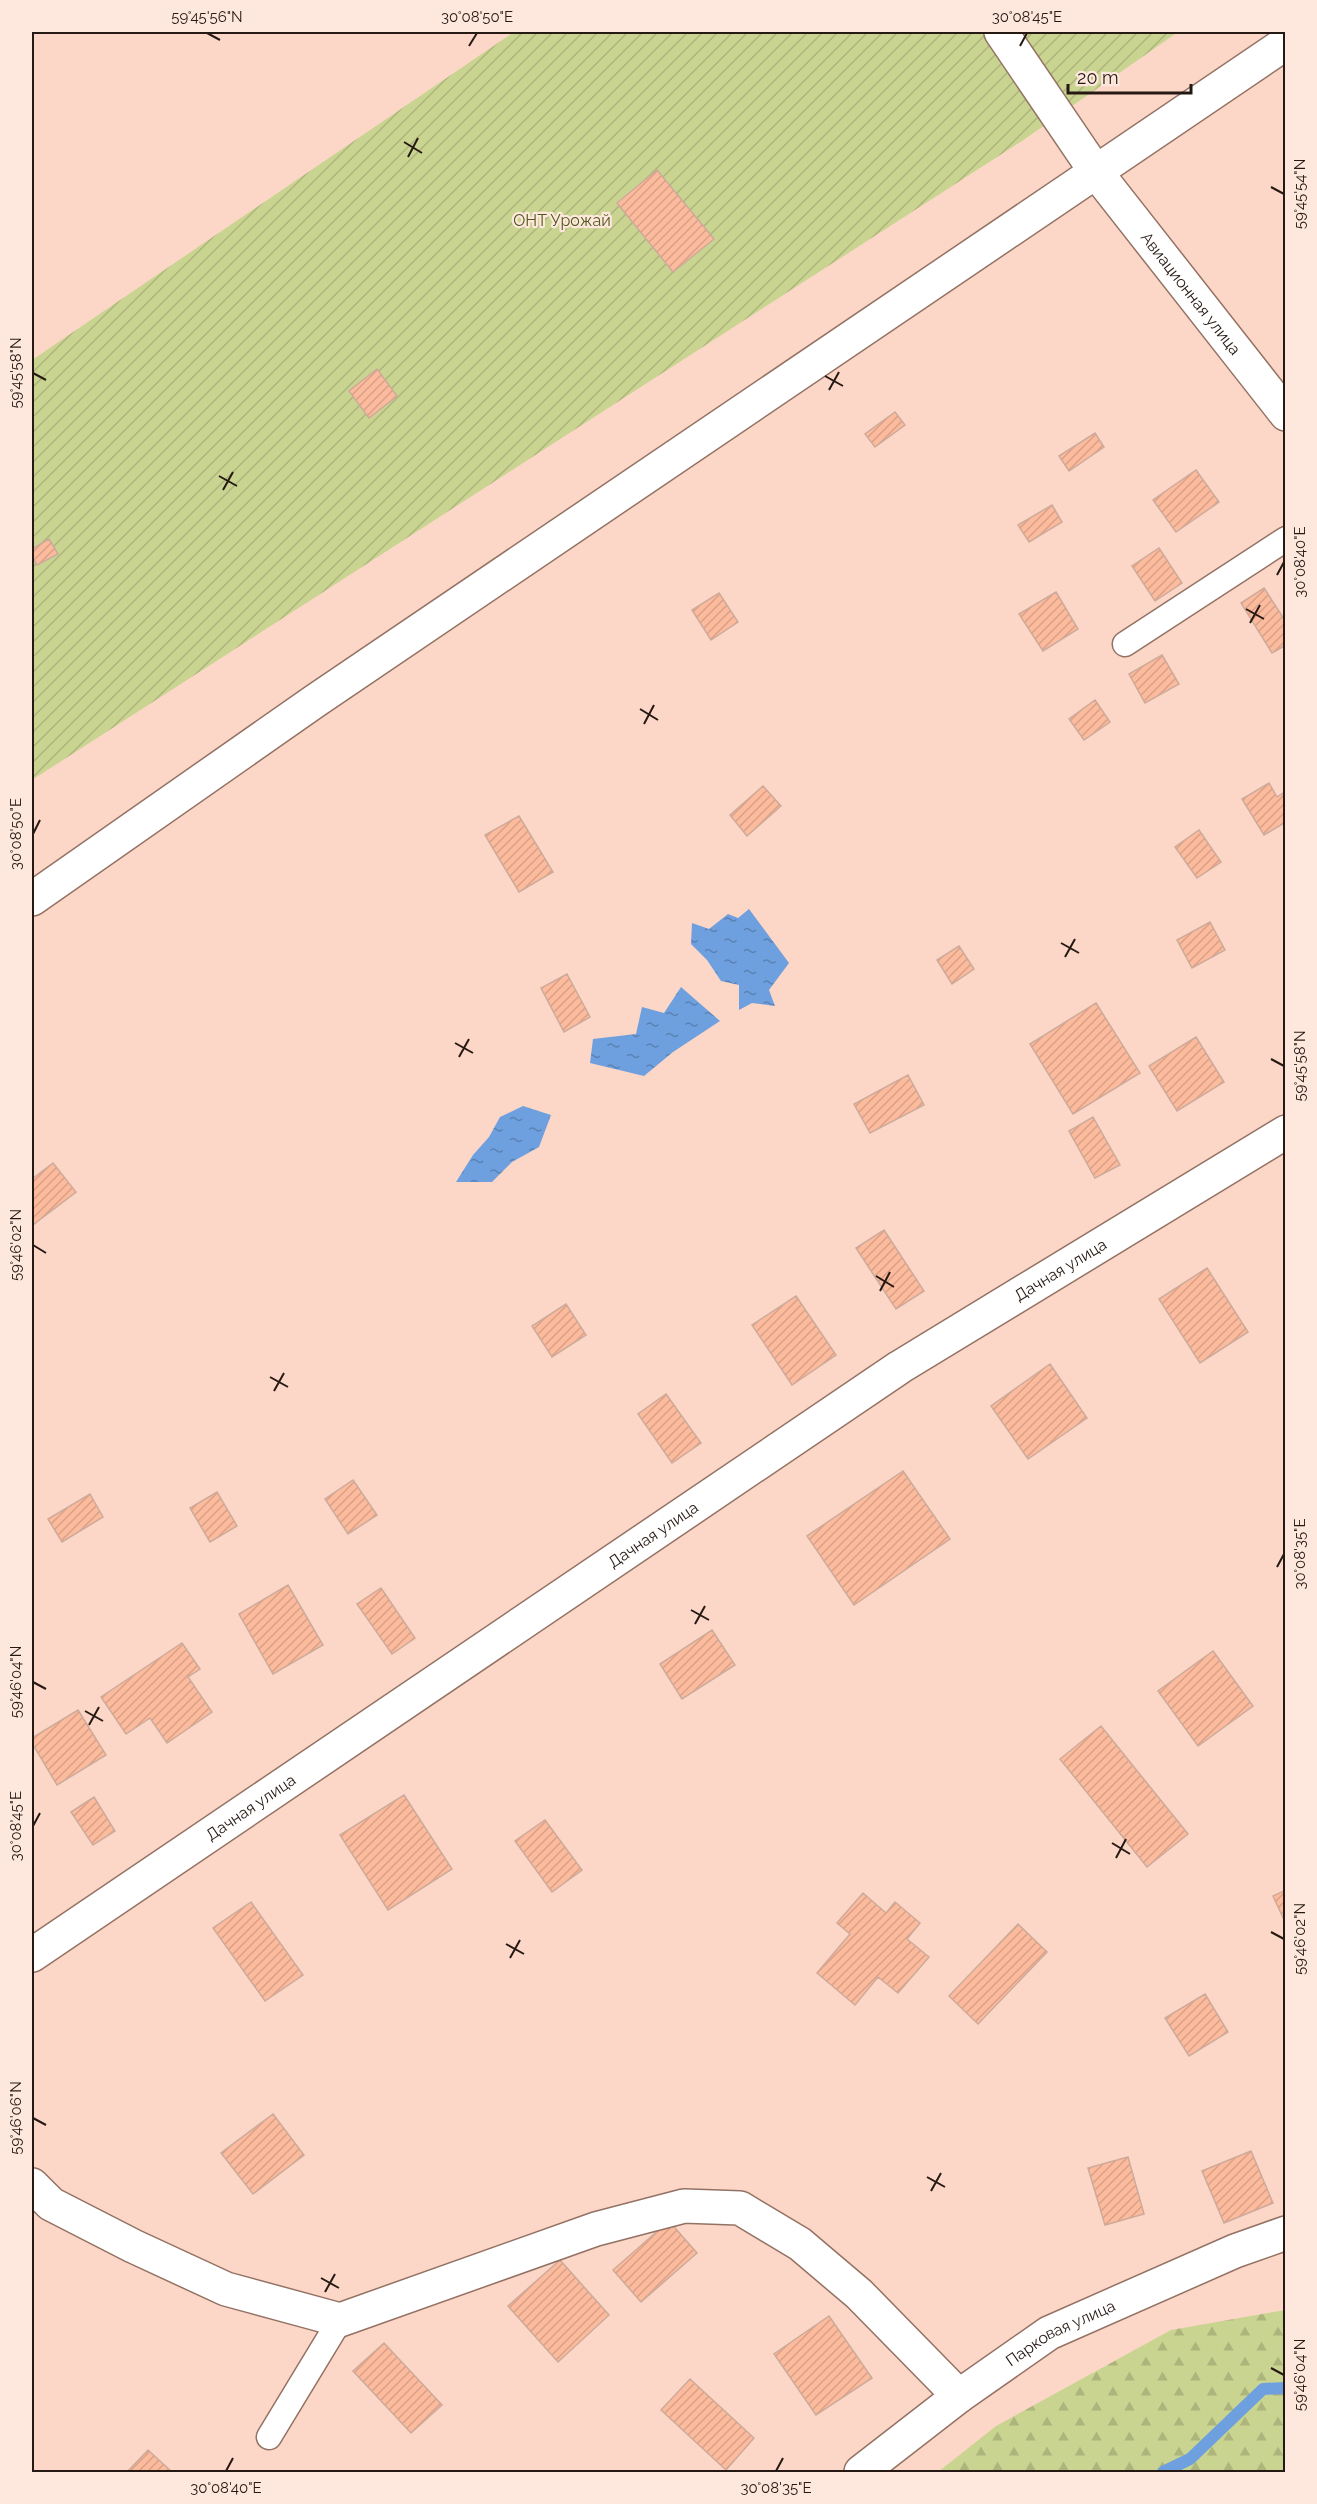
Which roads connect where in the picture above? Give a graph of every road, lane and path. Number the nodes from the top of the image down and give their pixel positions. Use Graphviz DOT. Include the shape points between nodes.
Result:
graph roads {
  1 [pos="1001,32"];
  2 [pos="1286,43"];
  3 [pos="1096,172"];
  4 [pos="1286,414"];
  5 [pos="1286,539"];
  6 [pos="1125,644"];
  7 [pos="32,899"];
  8 [pos="1286,1132"];
  9 [pos="32,1955"];
  10 [pos="32,2185"];
  11 [pos="1286,2233"];
  12 [pos="340,2320"];
  13 [pos="959,2396"];
  14 [pos="269,2437"];
  15 [pos="861,2472"];
  1 -- 3 [label="street, Авиационная улица"];
  2 -- 3 [label="street"];
  3 -- 4 [label="street, Авиационная улица"];
  3 -- 7 [label="street" via="315,701"];
  5 -- 6 [label="lane"];
  8 -- 9 [label="street, Дачная улица" via="900,1367"];
  10 -- 12 [label="street" via="51,2204 226,2289"];
  11 -- 13 [label="street, Парковая улица" via="1235,2251 1049,2333"];
  12 -- 13 [label="street" via="596,2229 684,2205 740,2208 800,2244 859,2294"];
  12 -- 14 [label="lane"];
  13 -- 15 [label="street, Парковая улица"];
}
